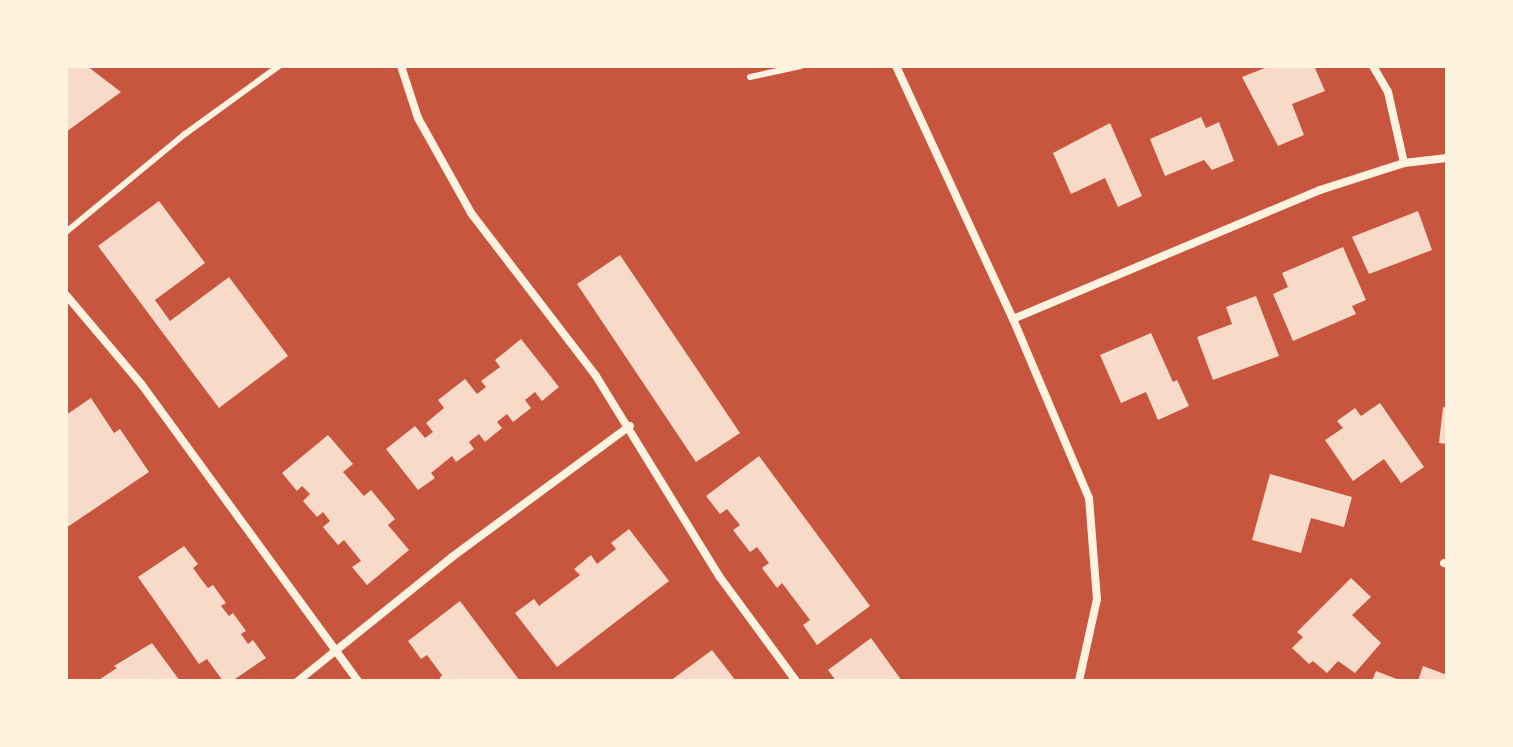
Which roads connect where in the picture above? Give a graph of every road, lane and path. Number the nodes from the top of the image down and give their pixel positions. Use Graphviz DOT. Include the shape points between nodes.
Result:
graph roads {
  1 [pos="279,66"];
  2 [pos="401,66"];
  3 [pos="801,66"];
  4 [pos="896,66"];
  5 [pos="1373,66"];
  6 [pos="750,77"];
  7 [pos="1447,158"];
  8 [pos="1404,163"];
  9 [pos="66,232"];
  10 [pos="66,295"];
  11 [pos="1013,319"];
  12 [pos="630,426"];
  13 [pos="338,651"];
  14 [pos="298,681"];
  15 [pos="358,681"];
  16 [pos="796,681"];
  17 [pos="1079,681"];
  1 -- 9 [label="lane" via="185,134"];
  2 -- 12 [label="street" via="418,118 471,213"];
  3 -- 6 [label="lane"];
  4 -- 11 [label="street"];
  5 -- 8 [label="street" via="1388,92"];
  7 -- 8 [label="street"];
  8 -- 11 [label="street" via="1320,190"];
  10 -- 13 [label="street" via="142,385"];
  11 -- 17 [label="street" via="1089,498 1097,599"];
  12 -- 13 [label="street" via="452,557"];
  12 -- 16 [label="street" via="719,576"];
  13 -- 14 [label="street"];
  13 -- 15 [label="street"];
}
